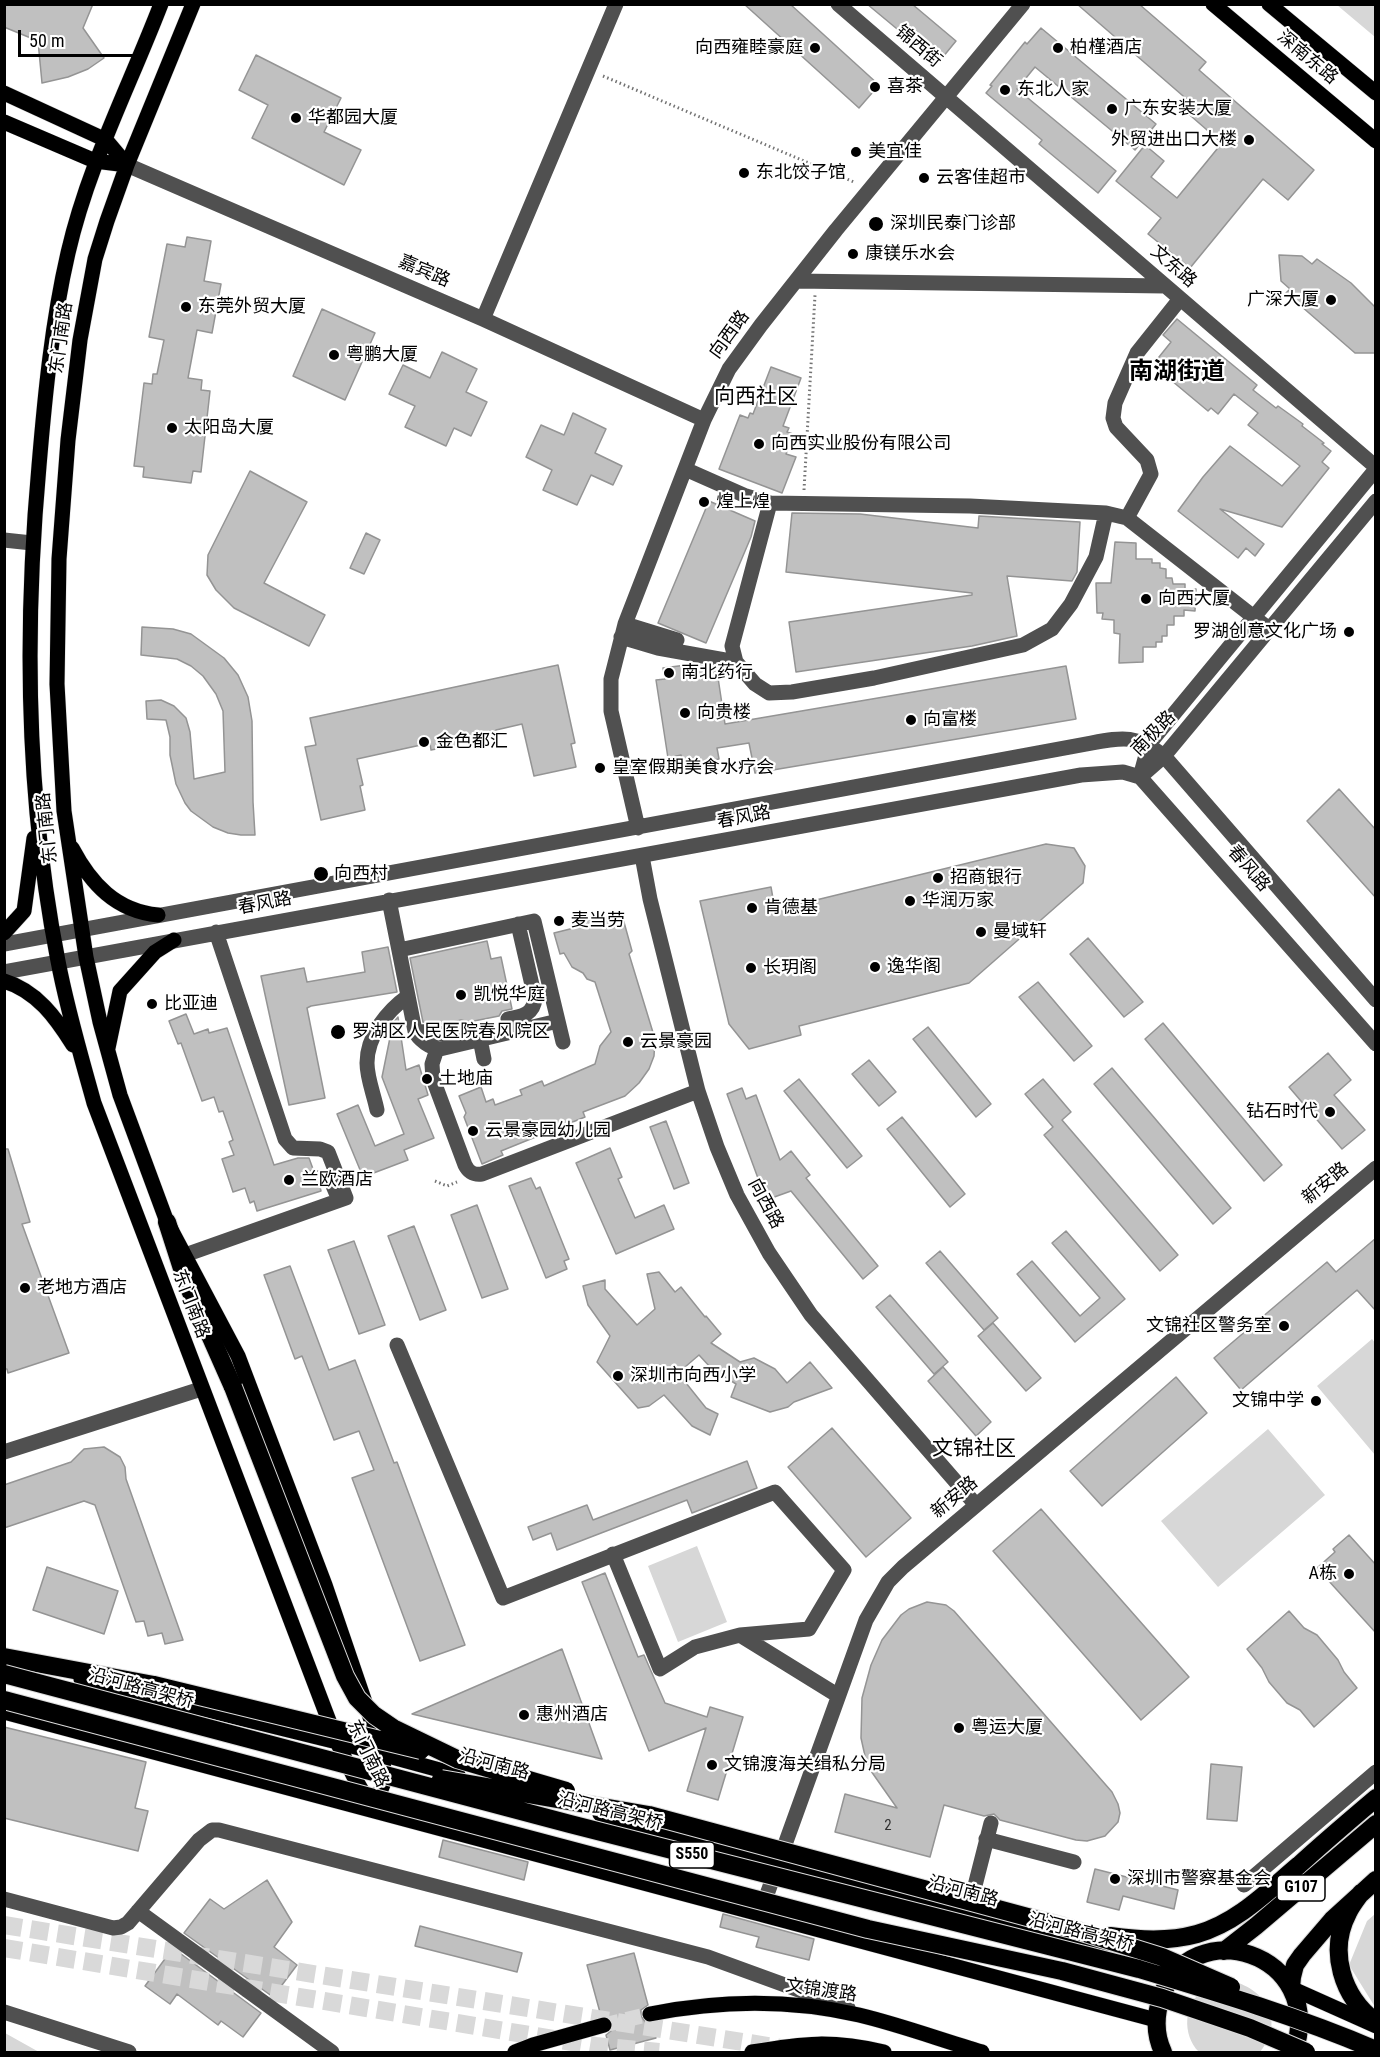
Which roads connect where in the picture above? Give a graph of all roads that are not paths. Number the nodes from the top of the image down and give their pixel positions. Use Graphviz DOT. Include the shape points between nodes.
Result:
graph roads {
  1 [pos="161,4"];
  2 [pos="193,4"];
  3 [pos="616,4"];
  4 [pos="838,4"];
  5 [pos="1023,4"];
  6 [pos="1213,4"];
  7 [pos="1269,4"];
  8 [pos="4,93"];
  9 [pos="1376,93"];
  10 [pos="946,96"];
  11 [pos="4,122"];
  12 [pos="106,140"];
  13 [pos="1376,141"];
  14 [pos="95,161"];
  15 [pos="127,165"];
  16 [pos="796,281"];
  17 [pos="1165,286"];
  18 [pos="1180,299"];
  19 [pos="483,319"];
  20 [pos="704,420"];
  21 [pos="1376,468"];
  22 [pos="685,469"];
  23 [pos="1376,501"];
  24 [pos="770,502"];
  25 [pos="1106,513"];
  26 [pos="1127,518"];
  27 [pos="4,540"];
  28 [pos="32,543"];
  29 [pos="1254,617"];
  30 [pos="1269,629"];
  31 [pos="623,630"];
  32 [pos="677,640"];
  33 [pos="736,662"];
  34 [pos="1149,744"];
  35 [pos="1164,756"];
  36 [pos="1140,777"];
  37 [pos="37,814"];
  38 [pos="638,828"];
  39 [pos="68,841"];
  40 [pos="642,856"];
  41 [pos="389,900"];
  42 [pos="158,915"];
  43 [pos="518,924"];
  44 [pos="81,930"];
  45 [pos="4,933"];
  46 [pos="216,933"];
  47 [pos="53,934"];
  48 [pos="174,940"];
  49 [pos="4,944"];
  50 [pos="399,950"];
  51 [pos="86,957"];
  52 [pos="58,962"];
  53 [pos="4,972"];
  54 [pos="4,981"];
  55 [pos="408,996"];
  56 [pos="1376,1000"];
  57 [pos="508,1019"];
  58 [pos="558,1022"];
  59 [pos="463,1030"];
  60 [pos="415,1031"];
  61 [pos="480,1039"];
  62 [pos="563,1042"];
  63 [pos="1376,1044"];
  64 [pos="437,1049"];
  65 [pos="108,1051"];
  66 [pos="81,1059"];
  67 [pos="484,1059"];
  68 [pos="698,1090"];
  69 [pos="378,1110"];
  70 [pos="1376,1168"];
  71 [pos="316,1178"];
  72 [pos="339,1200"];
  73 [pos="167,1222"];
  74 [pos="185,1255"];
  75 [pos="397,1346"];
  76 [pos="201,1389"];
  77 [pos="4,1452"];
  78 [pos="976,1505"];
  79 [pos="613,1554"];
  80 [pos="740,1635"];
  81 [pos="4,1659"];
  82 [pos="4,1674"];
  83 [pos="837,1695"];
  84 [pos="4,1700"];
  85 [pos="4,1712"];
  86 [pos="337,1742"];
  87 [pos="383,1755"];
  88 [pos="319,1759"];
  89 [pos="457,1759"];
  90 [pos="1376,1772"];
  91 [pos="1376,1798"];
  92 [pos="373,1810"];
  93 [pos="649,1815"];
  94 [pos="991,1823"];
  95 [pos="1376,1824"];
  96 [pos="986,1839"];
  97 [pos="778,1862"];
  98 [pos="1074,1862"];
  99 [pos="1376,1880"];
  100 [pos="1244,1885"];
  101 [pos="1361,1893"];
  102 [pos="4,1899"];
  103 [pos="138,1911"];
  104 [pos="968,1913"];
  105 [pos="760,1914"];
  106 [pos="1072,1929"];
  107 [pos="1224,1951"];
  108 [pos="1180,1968"];
  109 [pos="1291,1988"];
  110 [pos="4,2012"];
  111 [pos="650,2014"];
  112 [pos="1156,2020"];
  113 [pos="887,2023"];
  114 [pos="1376,2024"];
  115 [pos="604,2025"];
  116 [pos="1340,2035"];
  117 [pos="1376,2050"];
  118 [pos="129,2052"];
  119 [pos="332,2052"];
  120 [pos="515,2052"];
  121 [pos="752,2052"];
  122 [pos="884,2052"];
  123 [pos="982,2052"];
  124 [pos="1163,2052"];
  125 [pos="1294,2052"];
  126 [pos="1306,2052"];
  1 -- 12 [label="main road, 东门南路"];
  2 -- 15 [label="main road, 东门南路"];
  3 -- 19 [label="street"];
  4 -- 10 [label="street, 锦西街"];
  5 -- 10 [label="street, 向西路"];
  6 -- 13 [label="main road, 深南东路"];
  7 -- 9 [label="main road, 深南东路"];
  8 -- 12 [label="main road, 嘉宾路"];
  10 -- 16 [label="street, 向西路"];
  10 -- 17 [label="street, 文东路"];
  11 -- 14 [label="main road, 嘉宾路"];
  12 -- 14 [label="main road, 东门南路"];
  12 -- 15 [label="main road, 嘉宾路"];
  14 -- 15 [label="main road, 嘉宾路"];
  14 -- 28 [label="main road, 东门南路" via="68,252 53,336"];
  15 -- 19 [label="street, 嘉宾路"];
  15 -- 39 [label="main road, 东门南路" via="94,259 68,441 59,559 57,684"];
  16 -- 17 [label="street"];
  16 -- 20 [label="street, 向西路" via="729,369"];
  17 -- 18 [label="street, 文东路"];
  18 -- 21 [label="street, 文东路"];
  18 -- 26 [label="street" via="1137,353 1115,403 1116,428 1147,460 1151,474"];
  19 -- 20 [label="street, 嘉宾路"];
  20 -- 22 [label="street, 向西路"];
  21 -- 29 [label="street, 南极路"];
  22 -- 24 [label="street"];
  22 -- 31 [label="street, 向西路"];
  23 -- 30 [label="street, 南极路"];
  24 -- 25 [label="street"];
  24 -- 33 [label="street" via="732,646"];
  25 -- 26 [label="street"];
  25 -- 33 [label="street" via="1096,557 1071,604 1052,629 1023,645 792,692 769,693 755,684"];
  26 -- 29 [label="street"];
  27 -- 28 [label="street"];
  28 -- 37 [label="main road, 东门南路" via="29,684"];
  29 -- 30 [label="street"];
  29 -- 34 [label="street, 南极路"];
  30 -- 35 [label="street, 南极路"];
  31 -- 32 [label="street"];
  31 -- 33 [label="street" via="658,648"];
  31 -- 38 [label="street, 向西路" via="611,679 611,711"];
  34 -- 35 [label="street, 春风路"];
  34 -- 36 [label="street, 南极路"];
  34 -- 38 [label="street, 春风路" via="1131,739 1091,742"];
  35 -- 36 [label="street, 南极路"];
  35 -- 56 [label="street, 春风路"];
  36 -- 40 [label="street, 春风路" via="1123,772 1081,775"];
  36 -- 63 [label="street, 春风路"];
  37 -- 45 [label="main road" via="24,911"];
  37 -- 47 [label="main road, 东门南路"];
  38 -- 42 [label="street, 春风路"];
  39 -- 42 [label="main road" via="93,881 115,901 136,911"];
  39 -- 44 [label="main road, 东门南路"];
  40 -- 41 [label="street, 春风路"];
  40 -- 68 [label="street, 向西路"];
  41 -- 46 [label="street, 春风路"];
  41 -- 50 [label="street"];
  42 -- 44 [label="street, 春风路"];
  43 -- 50 [label="street"];
  43 -- 57 [label="street" via="535,1003 526,1014"];
  43 -- 58 [label="street" via="534,921"];
  44 -- 47 [label="street, 春风路"];
  44 -- 51 [label="main road, 东门南路"];
  46 -- 48 [label="street, 春风路"];
  46 -- 72 [label="street" via="285,1139 294,1148 328,1152 346,1198"];
  47 -- 49 [label="street, 春风路"];
  47 -- 52 [label="main road, 东门南路"];
  48 -- 51 [label="street, 春风路"];
  48 -- 65 [label="main road" via="155,952 120,991"];
  50 -- 55 [label="street"];
  51 -- 52 [label="street, 春风路"];
  51 -- 65 [label="main road, 东门南路"];
  52 -- 53 [label="street, 春风路"];
  52 -- 66 [label="main road, 东门南路"];
  54 -- 66 [label="main road" via="36,998 54,1015"];
  55 -- 60 [label="street"];
  55 -- 69 [label="street" via="381,1022 368,1057"];
  58 -- 61 [label="street"];
  58 -- 62 [label="street"];
  59 -- 60 [label="street" via="446,1034"];
  60 -- 64 [label="street"];
  61 -- 64 [label="street"];
  61 -- 67 [label="street"];
  64 -- 68 [label="street" via="433,1079 465,1165 475,1175"];
  65 -- 73 [label="main road, 东门南路" via="120,1095"];
  66 -- 76 [label="main road, 东门南路"];
  68 -- 78 [label="street, 向西路" via="736,1195 769,1253 811,1315"];
  70 -- 78 [label="street, 新安路"];
  71 -- 72 [label="street" via="331,1181"];
  72 -- 74 [label="street"];
  73 -- 74 [label="main road, 东门南路"];
  73 -- 89 [label="highway, bridge" via="186,1281 233,1387 345,1676 357,1698 375,1715"];
  74 -- 87 [label="main road, 东门南路" via="238,1356 326,1585"];
  75 -- 79 [label="street" via="503,1598"];
  76 -- 77 [label="street"];
  76 -- 86 [label="main road, 东门南路"];
  78 -- 83 [label="street, 新安路" via="888,1582 866,1620"];
  79 -- 80 [label="street" via="660,1669 695,1647"];
  79 -- 80 [label="street" via="776,1492 844,1570 809,1629"];
  80 -- 83 [label="street"];
  81 -- 86 [label="main road, 沿河南路"];
  81 -- 89 [label="highway, bridge" via="154,1685"];
  82 -- 88 [label="highway, 沿河路高架桥 / S550, bridge"];
  83 -- 97 [label="street, 新安路"];
  84 -- 126 [label="highway, S550, bridge" via="868,1929 1062,1971 1162,1998"];
  85 -- 92 [label="main road"];
  86 -- 87 [label="main road, 沿河南路"];
  86 -- 92 [label="main road, 东门南路"];
  87 -- 92 [label="main road, 东门南路" via="384,1782"];
  87 -- 97 [label="main road, 沿河南路"];
  88 -- 93 [label="highway, bridge"];
  88 -- 116 [label="highway, 沿河路高架桥 / S550, bridge" via="1139,1969"];
  89 -- 93 [label="highway, bridge"];
  90 -- 100 [label="street"];
  91 -- 106 [label="highway, bridge" via="1261,1897 1206,1930 1152,1940"];
  92 -- 105 [label="main road"];
  93 -- 106 [label="highway, bridge"];
  94 -- 96 [label="street"];
  95 -- 107 [label="highway, G107"];
  96 -- 98 [label="street"];
  96 -- 104 [label="street"];
  97 -- 104 [label="main road, 沿河南路"];
  97 -- 105 [label="street, 新安路"];
  99 -- 101 [label="highway, G107"];
  101 -- 109 [label="highway, G107" via="1302,1955 1295,1965"];
  101 -- 114 [label="highway" via="1347,1914 1338,1960 1354,2001"];
  102 -- 103 [label="street" via="112,1928 128,1923"];
  103 -- 113 [label="street" via="199,1840 212,1830 219,1830 708,1957"];
  103 -- 119 [label="street"];
  104 -- 108 [label="main road, 沿河南路"];
  105 -- 112 [label="main road"];
  106 -- 116 [label="highway, bridge" via="1162,1957"];
  107 -- 108 [label="highway, G107" via="1201,1956"];
  107 -- 109 [label="highway, G107" via="1256,1956 1270,1964"];
  108 -- 112 [label="highway, G107" via="1163,1992"];
  109 -- 114 [label="main road"];
  109 -- 125 [label="highway, G107" via="1300,2020"];
  110 -- 118 [label="street"];
  111 -- 113 [label="main road, 文锦渡路" via="703,2005 768,2003 829,2009"];
  112 -- 124 [label="highway, G107"];
  113 -- 123 [label="main road, 文锦渡路"];
  115 -- 120 [label="main road"];
  116 -- 117 [label="highway, 沿河路高架桥 / S550, bridge"];
  121 -- 122 [label="main road" via="816,2043"];
}
